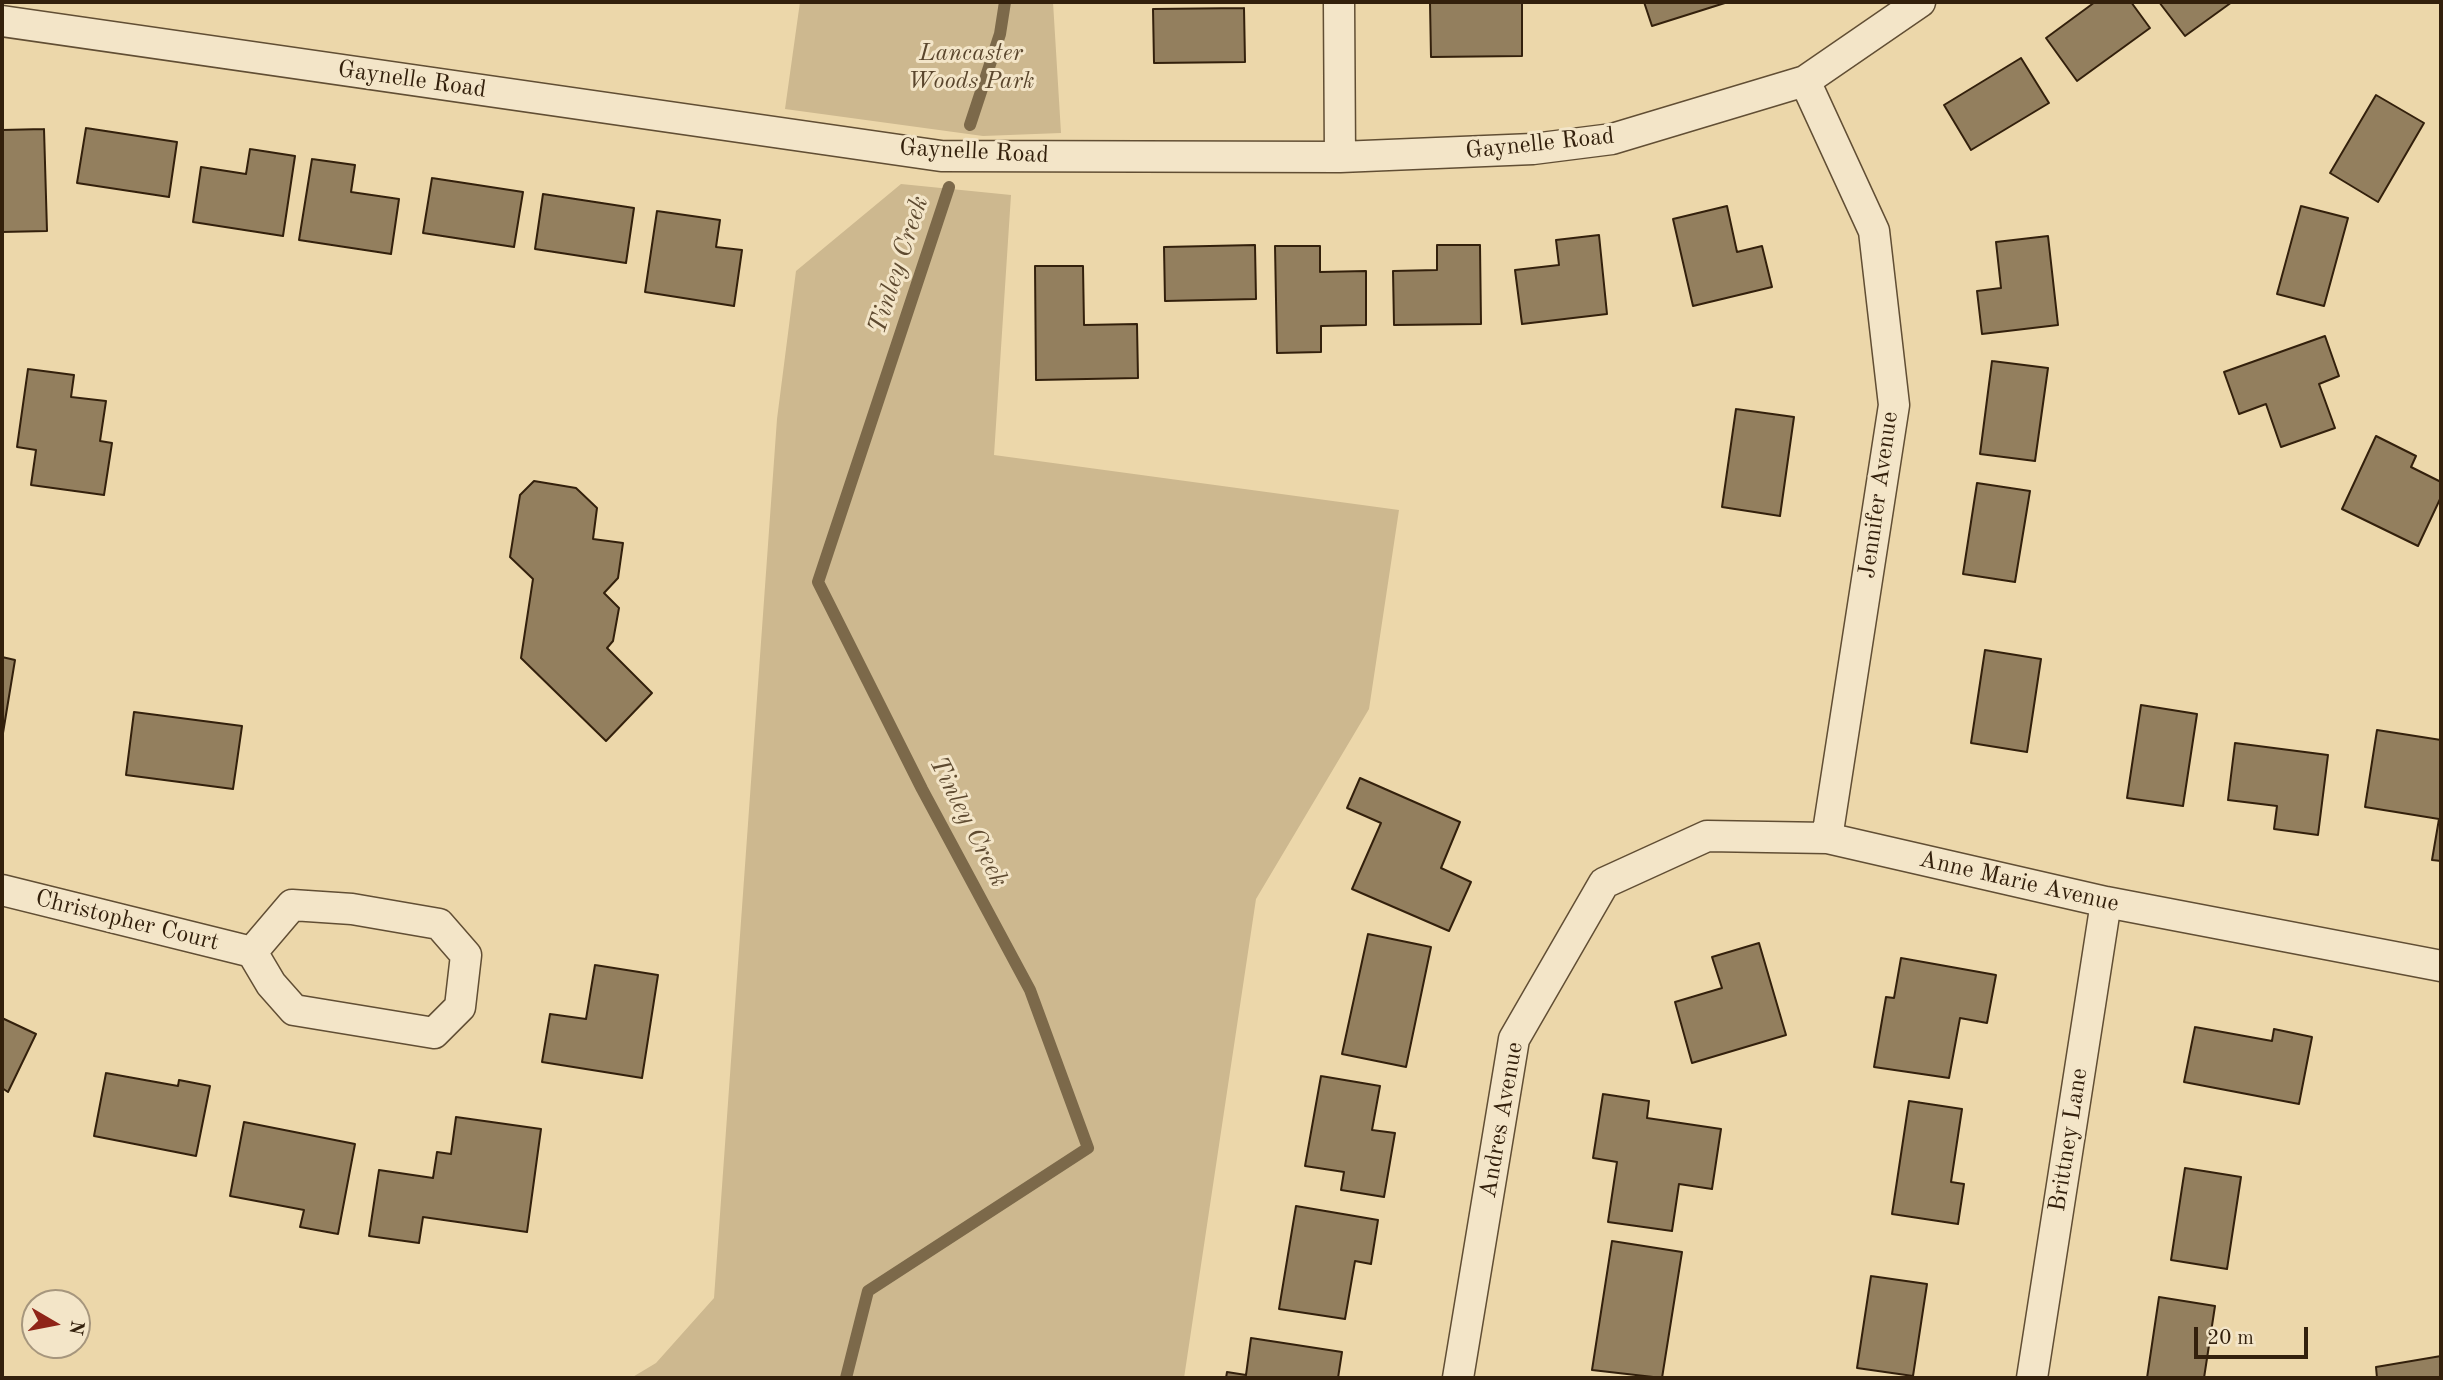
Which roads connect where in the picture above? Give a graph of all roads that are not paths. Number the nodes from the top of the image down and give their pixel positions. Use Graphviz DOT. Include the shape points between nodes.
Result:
graph roads {
  1 [pos="1339,2"];
  2 [pos="1920,2"];
  3 [pos="2,21"];
  4 [pos="1805,81"];
  5 [pos="1340,157"];
  6 [pos="1827,838"];
  7 [pos="1604,883"];
  8 [pos="2,890"];
  9 [pos="2106,902"];
  10 [pos="252,952"];
  11 [pos="2441,966"];
  12 [pos="1458,1378"];
  13 [pos="2032,1378"];
  1 -- 5 [label="street"];
  2 -- 4 [label="street, Gaynelle Road"];
  3 -- 5 [label="street, Gaynelle Road" via="941,156"];
  4 -- 5 [label="street, Gaynelle Road" via="1612,139 1533,149"];
  4 -- 6 [label="street, Jennifer Avenue" via="1874,231 1894,405"];
  6 -- 7 [label="street, Anne Marie Avenue" via="1707,836"];
  6 -- 9 [label="street, Anne Marie Avenue"];
  7 -- 12 [label="street, Andres Avenue" via="1514,1039"];
  8 -- 10 [label="street, Christopher Court"];
  9 -- 11 [label="street, Anne Marie Avenue"];
  9 -- 13 [label="street, Brittney Lane"];
  10 -- 10 [label="street, Christopher Court" via="294,1010 434,1033 460,1007 466,955 439,924 352,909 292,905"];
}
